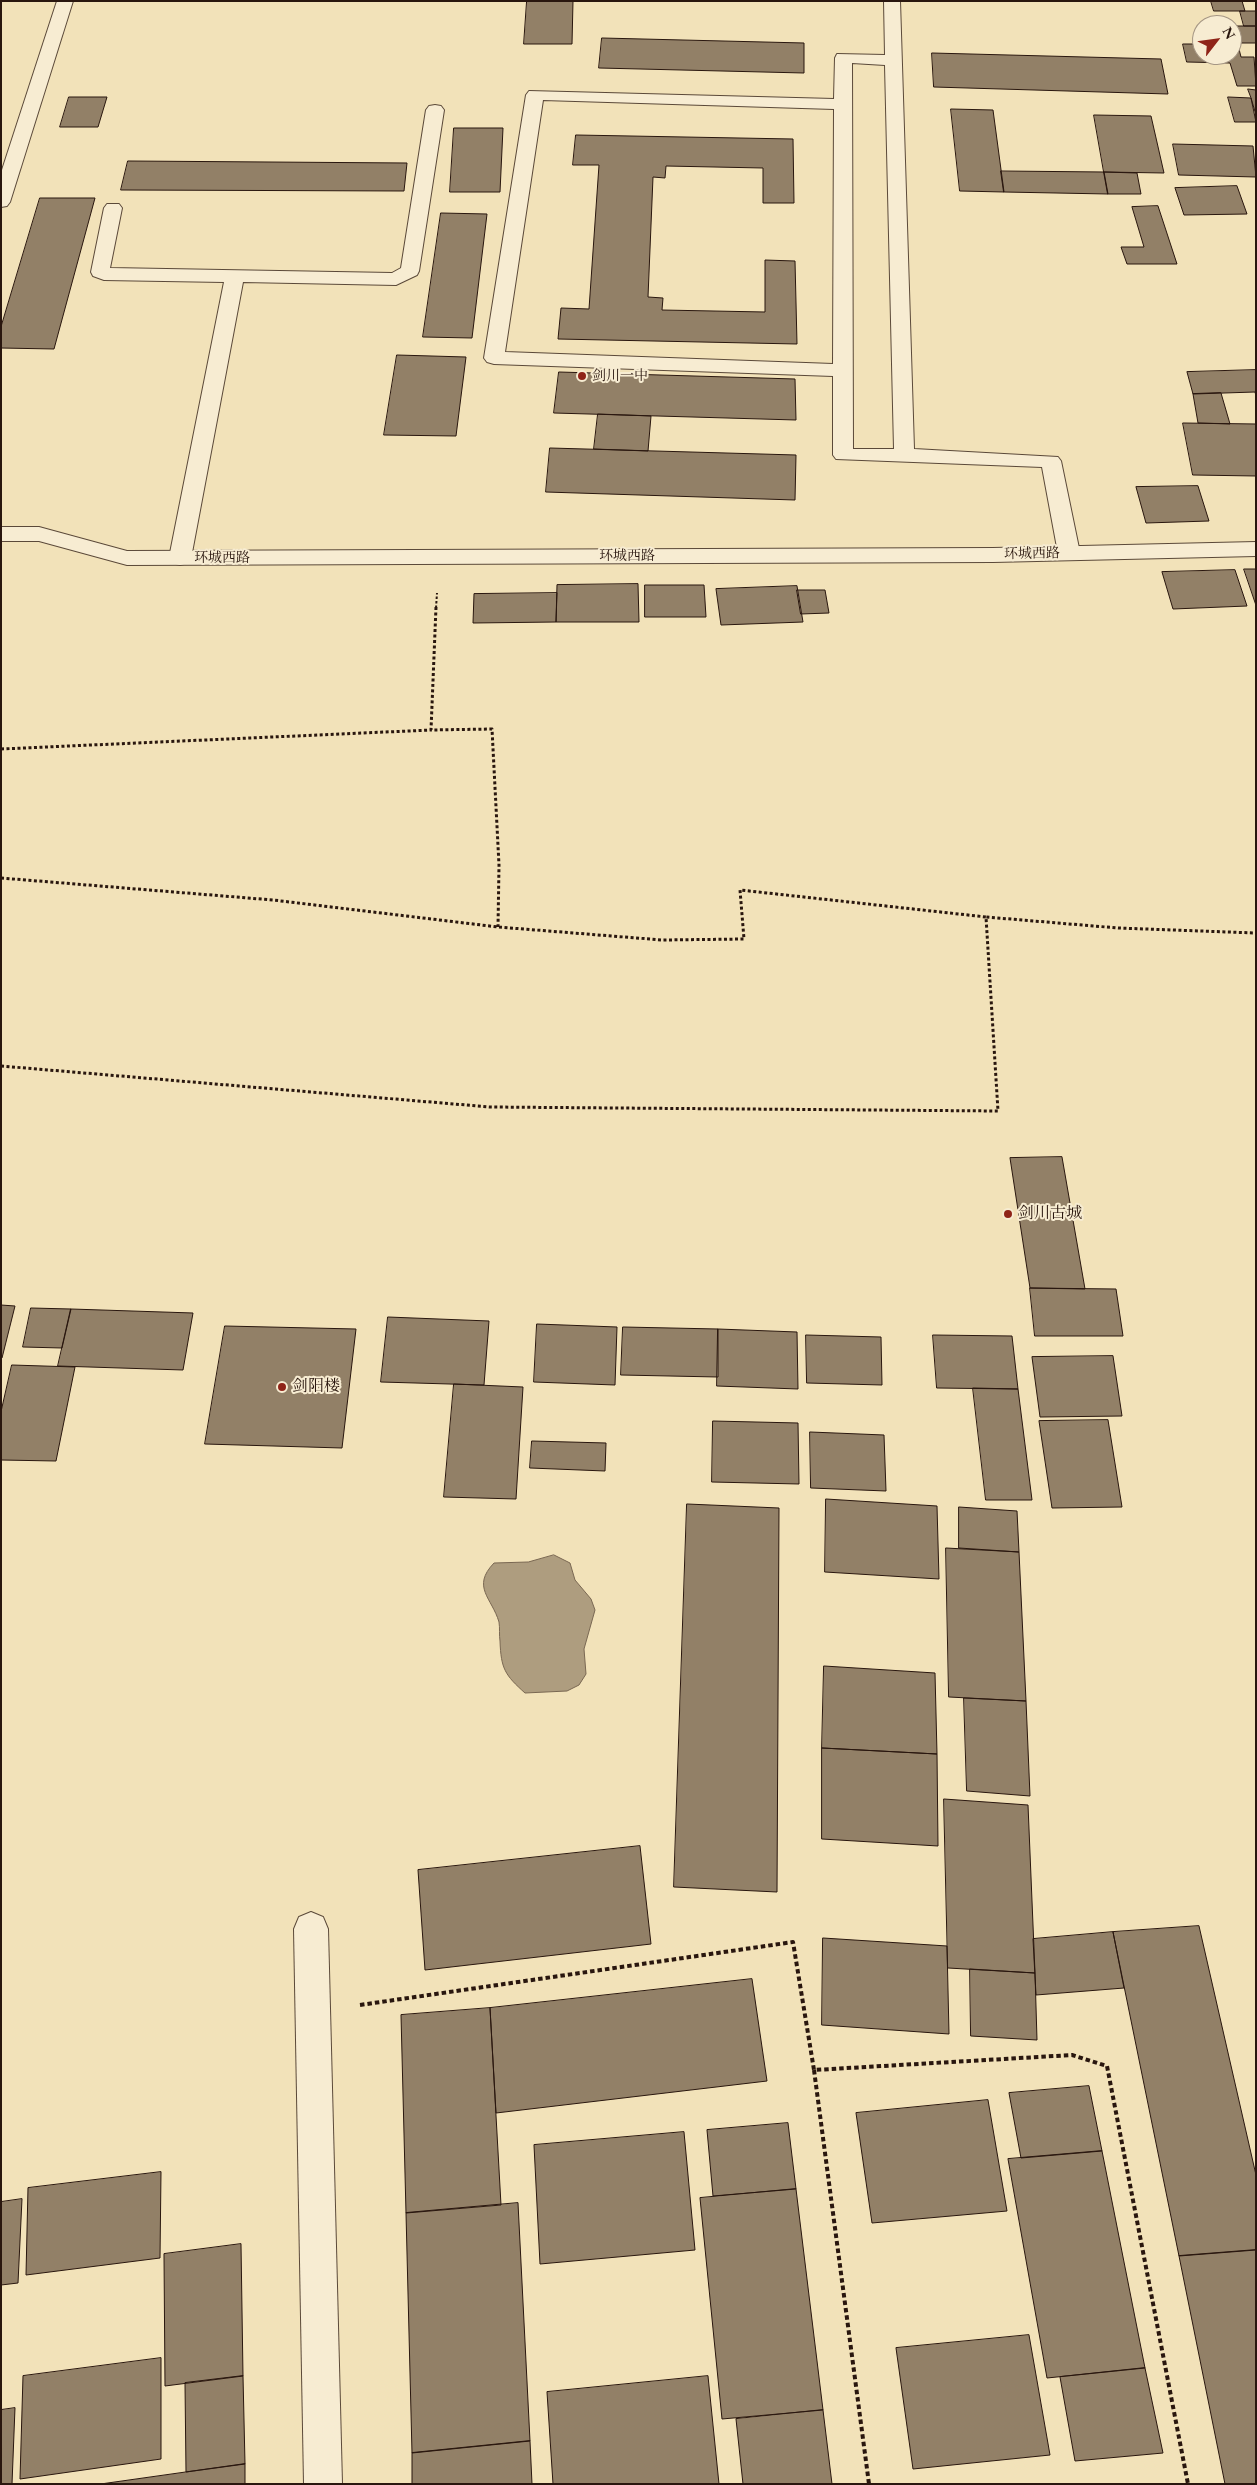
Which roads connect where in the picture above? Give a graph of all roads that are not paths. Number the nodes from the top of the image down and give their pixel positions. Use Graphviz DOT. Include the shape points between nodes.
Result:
graph roads {
  1 [pos="65,1"];
  2 [pos="892,1"];
  3 [pos="893,60"];
  4 [pos="843,104"];
  5 [pos="435,110"];
  6 [pos="1,202"];
  7 [pos="113,208"];
  8 [pos="235,276"];
  9 [pos="843,370"];
  10 [pos="904,456"];
  11 [pos="1,534"];
  12 [pos="1256,549"];
  13 [pos="1069,554"];
  14 [pos="180,558"];
  15 [pos="311,1929"];
  16 [pos="323,2484"];
  1 -- 6 [label="street"];
  2 -- 3 [label="street"];
  3 -- 4 [label="street" via="842,58"];
  3 -- 10 [label="street"];
  4 -- 9 [label="street"];
  4 -- 9 [label="street" via="535,94 494,358"];
  5 -- 8 [label="street" via="410,271 396,279"];
  7 -- 8 [label="street" via="100,272"];
  8 -- 14 [label="street"];
  9 -- 10 [label="street" via="843,455"];
  10 -- 13 [label="street" via="1051,461"];
  11 -- 14 [label="street, 环城西路" via="40,534 127,558"];
  12 -- 13 [label="street, 环城西路"];
  13 -- 14 [label="street, 环城西路"];
  15 -- 16 [label="street"];
}
